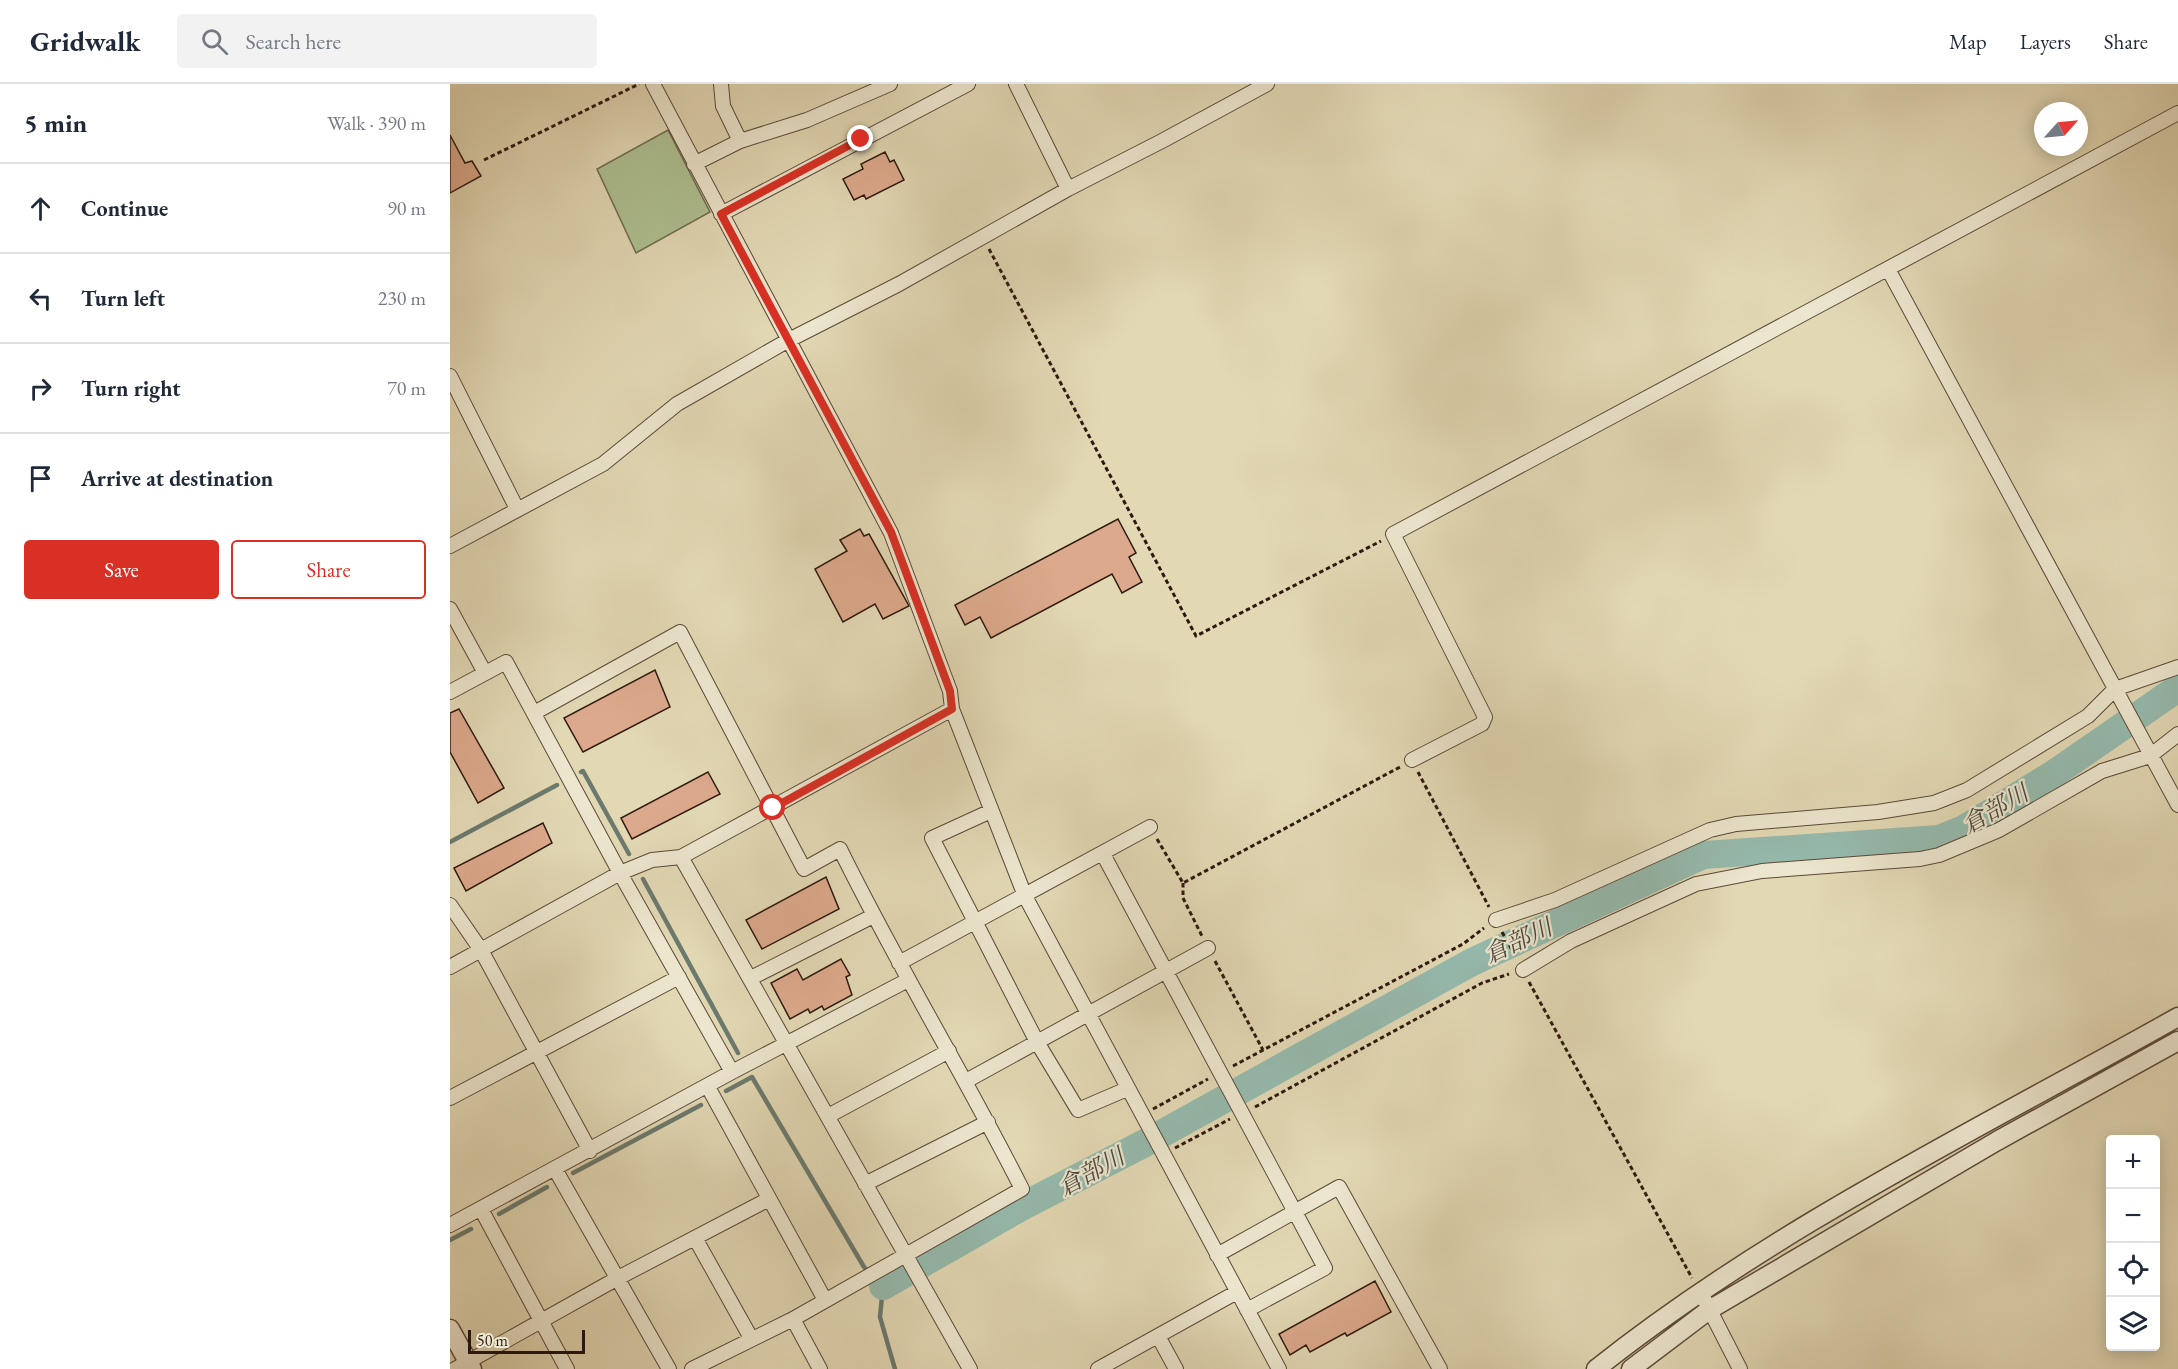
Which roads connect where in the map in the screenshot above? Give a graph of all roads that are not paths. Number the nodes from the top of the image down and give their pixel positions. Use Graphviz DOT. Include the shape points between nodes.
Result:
graph roads {
  1 [pos="652,84"];
  2 [pos="721,84"];
  3 [pos="890,84"];
  4 [pos="968,84"];
  5 [pos="1016,84"];
  6 [pos="1267,84"];
  7 [pos="2178,113"];
  8 [pos="740,141"];
  9 [pos="694,164"];
  10 [pos="1068,189"];
  11 [pos="721,214"];
  12 [pos="1888,269"];
  13 [pos="787,341"];
  14 [pos="450,376"];
  15 [pos="517,509"];
  16 [pos="450,546"];
  17 [pos="450,609"];
  18 [pos="2178,667"];
  19 [pos="485,673"];
  20 [pos="2117,691"];
  21 [pos="450,692"];
  22 [pos="952,709"];
  23 [pos="534,713"];
  24 [pos="2178,734"];
  25 [pos="2150,756"];
  26 [pos="1412,760"];
  27 [pos="2178,805"];
  28 [pos="773,808"];
  29 [pos="991,811"];
  30 [pos="1150,827"];
  31 [pos="1103,854"];
  32 [pos="681,857"];
  33 [pos="620,873"];
  34 [pos="1025,896"];
  35 [pos="450,905"];
  36 [pos="873,916"];
  37 [pos="976,922"];
  38 [pos="1498,925"];
  39 [pos="1208,948"];
  40 [pos="481,950"];
  41 [pos="899,963"];
  42 [pos="450,967"];
  43 [pos="1521,967"];
  44 [pos="1167,971"];
  45 [pos="679,976"];
  46 [pos="751,978"];
  47 [pos="908,980"];
  48 [pos="1087,1014"];
  49 [pos="2178,1017"];
  50 [pos="2178,1041"];
  51 [pos="1037,1042"];
  52 [pos="786,1044"];
  53 [pos="537,1051"];
  54 [pos="949,1051"];
  55 [pos="732,1072"];
  56 [pos="966,1081"];
  57 [pos="708,1087"];
  58 [pos="1127,1089"];
  59 [pos="450,1098"];
  60 [pos="828,1116"];
  61 [pos="988,1122"];
  62 [pos="590,1150"];
  63 [pos="555,1169"];
  64 [pos="865,1184"];
  65 [pos="769,1199"];
  66 [pos="481,1209"];
  67 [pos="1295,1210"];
  68 [pos="450,1226"];
  69 [pos="695,1238"];
  70 [pos="1217,1255"];
  71 [pos="907,1256"];
  72 [pos="618,1278"];
  73 [pos="1700,1291"];
  74 [pos="1237,1292"];
  75 [pos="825,1300"];
  76 [pos="1247,1310"];
  77 [pos="1709,1310"];
  78 [pos="793,1319"];
  79 [pos="542,1320"];
  80 [pos="450,1329"];
  81 [pos="1158,1336"];
  82 [pos="751,1338"];
  83 [pos="465,1367"];
  84 [pos="567,1369"];
  85 [pos="669,1369"];
  86 [pos="692,1369"];
  87 [pos="820,1369"];
  88 [pos="970,1369"];
  89 [pos="1098,1369"];
  90 [pos="1176,1369"];
  91 [pos="1279,1369"];
  92 [pos="1440,1369"];
  93 [pos="1596,1369"];
  94 [pos="1631,1369"];
  95 [pos="1740,1369"];
  1 -- 9 [label="street"];
  2 -- 8 [label="street" via="723,106"];
  3 -- 8 [label="street" via="807,120"];
  4 -- 11 [label="street"];
  5 -- 10 [label="street"];
  6 -- 10 [label="street"];
  7 -- 12 [label="street"];
  8 -- 9 [label="street"];
  9 -- 11 [label="street"];
  10 -- 13 [label="street"];
  11 -- 13 [label="street"];
  12 -- 20 [label="street"];
  12 -- 26 [label="street" via="1393,534 1485,717 1482,724"];
  13 -- 15 [label="street" via="677,404 603,464"];
  13 -- 22 [label="street" via="891,532 950,691"];
  14 -- 15 [label="street"];
  15 -- 16 [label="street"];
  17 -- 19 [label="street"];
  18 -- 20 [label="street"];
  19 -- 21 [label="street"];
  19 -- 23 [label="street" via="506,662"];
  20 -- 25 [label="street"];
  20 -- 38 [label="street" via="2088,716 1967,790 1934,803 1710,830"];
  22 -- 28 [label="street"];
  22 -- 29 [label="street"];
  23 -- 28 [label="street" via="680,632"];
  23 -- 33 [label="street"];
  24 -- 25 [label="street"];
  25 -- 27 [label="street"];
  25 -- 43 [label="street" via="2102,771 1999,830 1939,855 1762,871 1695,884"];
  28 -- 32 [label="street"];
  28 -- 36 [label="street" via="804,869 840,849"];
  29 -- 34 [label="street"];
  29 -- 37 [label="street" via="932,838"];
  30 -- 31 [label="street"];
  31 -- 34 [label="street"];
  31 -- 44 [label="street"];
  32 -- 33 [label="street" via="652,860"];
  32 -- 46 [label="street"];
  33 -- 40 [label="street"];
  33 -- 45 [label="street"];
  34 -- 37 [label="street"];
  34 -- 48 [label="street"];
  35 -- 40 [label="street"];
  36 -- 41 [label="street"];
  36 -- 46 [label="street"];
  37 -- 41 [label="street"];
  37 -- 51 [label="street"];
  39 -- 44 [label="street"];
  40 -- 42 [label="street"];
  40 -- 53 [label="street"];
  41 -- 47 [label="street"];
  44 -- 48 [label="street"];
  44 -- 67 [label="street"];
  45 -- 53 [label="street"];
  45 -- 55 [label="street"];
  46 -- 52 [label="street"];
  47 -- 52 [label="street"];
  47 -- 54 [label="street"];
  48 -- 51 [label="street"];
  48 -- 58 [label="street"];
  49 -- 73 [label="street" via="1919,1160"];
  50 -- 77 [label="street" via="1997,1141"];
  51 -- 56 [label="street"];
  51 -- 58 [label="street" via="1078,1110"];
  52 -- 55 [label="street"];
  52 -- 60 [label="street"];
  53 -- 59 [label="street"];
  53 -- 62 [label="street"];
  54 -- 56 [label="street"];
  54 -- 60 [label="street"];
  55 -- 57 [label="street"];
  56 -- 61 [label="street"];
  57 -- 62 [label="street"];
  57 -- 65 [label="street"];
  58 -- 70 [label="street"];
  60 -- 64 [label="street"];
  61 -- 64 [label="street"];
  61 -- 71 [label="street" via="1023,1189"];
  62 -- 63 [label="street"];
  63 -- 66 [label="street"];
  63 -- 72 [label="street"];
  64 -- 71 [label="street"];
  65 -- 69 [label="street"];
  65 -- 75 [label="street"];
  66 -- 68 [label="street"];
  66 -- 79 [label="street"];
  67 -- 70 [label="street"];
  67 -- 76 [label="street" via="1325,1268"];
  67 -- 92 [label="street" via="1339,1187"];
  69 -- 72 [label="street"];
  69 -- 82 [label="street"];
  70 -- 74 [label="street"];
  71 -- 75 [label="street"];
  71 -- 88 [label="street"];
  72 -- 79 [label="street"];
  72 -- 85 [label="street"];
  73 -- 77 [label="street"];
  73 -- 93 [label="street"];
  74 -- 76 [label="street"];
  74 -- 81 [label="street"];
  75 -- 78 [label="street"];
  76 -- 91 [label="street"];
  77 -- 94 [label="street"];
  77 -- 95 [label="street"];
  78 -- 82 [label="street"];
  78 -- 87 [label="street"];
  79 -- 83 [label="street"];
  79 -- 84 [label="street"];
  80 -- 83 [label="street"];
  81 -- 89 [label="street"];
  81 -- 90 [label="street"];
  82 -- 86 [label="street"];
}
